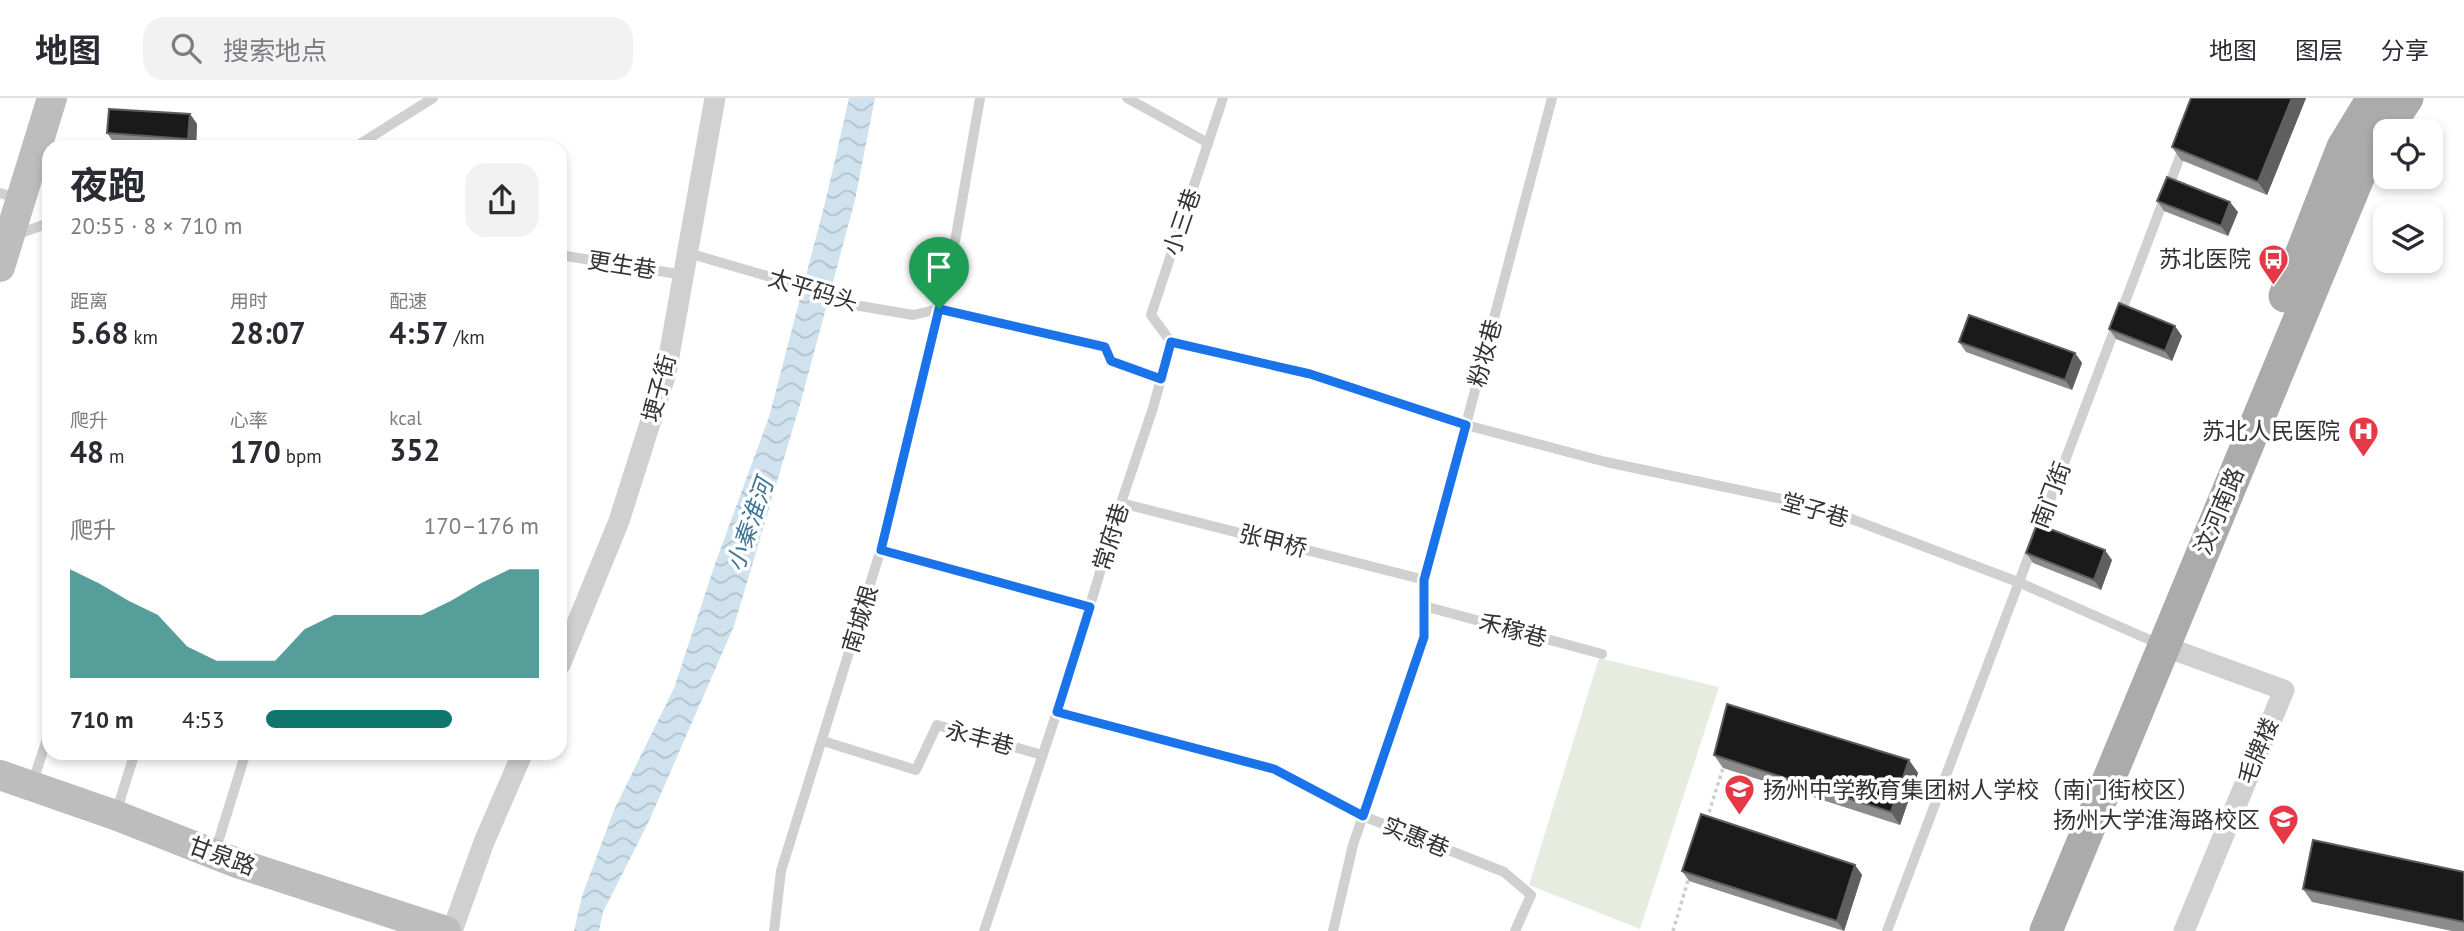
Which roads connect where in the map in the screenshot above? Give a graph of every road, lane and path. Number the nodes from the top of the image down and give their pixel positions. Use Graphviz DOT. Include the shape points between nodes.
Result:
graph roads {
  1 [pos="52,98"];
  2 [pos="433,98"];
  3 [pos="715,98"];
  4 [pos="979,98"];
  5 [pos="1128,98"];
  6 [pos="1223,98"];
  7 [pos="1552,98"];
  8 [pos="2373,98"];
  9 [pos="2407,98"];
  10 [pos="2187,137"];
  11 [pos="366,140"];
  12 [pos="1208,143"];
  13 [pos="11,197"];
  14 [pos="42,226"];
  15 [pos="10,237"];
  16 [pos="688,253"];
  17 [pos="567,256"];
  18 [pos="0,267"];
  19 [pos="684,275"];
  20 [pos="939,309"];
  21 [pos="1171,342"];
  22 [pos="1161,379"];
  23 [pos="1466,425"];
  24 [pos="1121,503"];
  25 [pos="881,550"];
  26 [pos="1424,580"];
  27 [pos="2018,582"];
  28 [pos="1424,606"];
  29 [pos="1090,607"];
  30 [pos="2156,643"];
  31 [pos="567,648"];
  32 [pos="1602,654"];
  33 [pos="1057,712"];
  34 [pos="823,741"];
  35 [pos="42,754"];
  36 [pos="1042,755"];
  37 [pos="132,760"];
  38 [pos="244,760"];
  39 [pos="520,760"];
  40 [pos="1723,768"];
  41 [pos="0,775"];
  42 [pos="31,787"];
  43 [pos="115,815"];
  44 [pos="1363,816"];
  45 [pos="1704,827"];
  46 [pos="215,854"];
  47 [pos="1689,877"];
  48 [pos="446,931"];
  49 [pos="452,931"];
  50 [pos="774,931"];
  51 [pos="984,931"];
  52 [pos="1333,931"];
  53 [pos="1515,931"];
  54 [pos="1673,931"];
  55 [pos="1887,931"];
  56 [pos="2028,931"];
  57 [pos="2046,931"];
  58 [pos="2184,931"];
  1 -- 13 [label="street"];
  2 -- 11 [label="lane"];
  3 -- 16 [label="street, 埂子街"];
  4 -- 20 [label="lane, 南城根"];
  5 -- 12 [label="lane"];
  6 -- 12 [label="lane, 小三巷"];
  7 -- 23 [label="lane, 粉妆巷"];
  8 -- 30 [label="main road, 汶河南路" via="2343,147"];
  9 -- 30 [label="main road, 汶河南路" via="2365,161"];
  10 -- 27 [label="lane, 南门街"];
  12 -- 21 [label="lane, 小三巷" via="1151,315"];
  13 -- 15 [label="street"];
  14 -- 15 [label="lane"];
  15 -- 18 [label="street"];
  16 -- 19 [label="street, 埂子街"];
  16 -- 20 [label="lane, 太平码头" via="798,285 837,302 913,315"];
  17 -- 19 [label="lane, 更生巷"];
  19 -- 31 [label="street, 埂子街" via="666,373 619,521"];
  20 -- 22 [label="lane" via="1105,347 1111,361"];
  20 -- 25 [label="lane, 南城根"];
  21 -- 22 [label="lane, 常府巷"];
  21 -- 23 [label="lane, 堂子巷" via="1310,374"];
  22 -- 24 [label="lane, 常府巷"];
  23 -- 26 [label="lane, 粉妆巷"];
  23 -- 27 [label="lane, 堂子巷" via="1606,462 1820,507"];
  24 -- 26 [label="lane, 张甲桥"];
  24 -- 29 [label="lane, 常府巷"];
  25 -- 29 [label="lane"];
  25 -- 34 [label="lane, 南城根"];
  26 -- 28 [label="lane, 粉妆巷"];
  27 -- 30 [label="lane, 堂子巷"];
  27 -- 55 [label="lane, 南门街"];
  28 -- 32 [label="lane, 禾稼巷"];
  28 -- 44 [label="lane, 粉妆巷" via="1424,637"];
  29 -- 33 [label="lane, 常府巷"];
  30 -- 56 [label="main road, 汶河南路"];
  30 -- 57 [label="main road, 汶河南路"];
  30 -- 58 [label="street, 毛牌楼" via="2284,690"];
  33 -- 36 [label="lane, 常府巷"];
  33 -- 44 [label="lane, 实惠巷" via="1274,769"];
  34 -- 36 [label="lane, 永丰巷" via="916,770 937,725"];
  34 -- 50 [label="lane, 南城根" via="781,871"];
  35 -- 42 [label="lane"];
  36 -- 51 [label="lane, 常府巷"];
  37 -- 43 [label="lane"];
  38 -- 46 [label="lane"];
  39 -- 49 [label="street"];
  40 -- 45 [label="path"];
  41 -- 42 [label="street, 甘泉路"];
  42 -- 43 [label="street, 甘泉路"];
  43 -- 46 [label="street, 甘泉路"];
  44 -- 52 [label="lane, 粉妆巷"];
  44 -- 53 [label="lane, 实惠巷" via="1504,872 1531,895"];
  46 -- 48 [label="street, 甘泉路"];
  47 -- 54 [label="path"];
}
